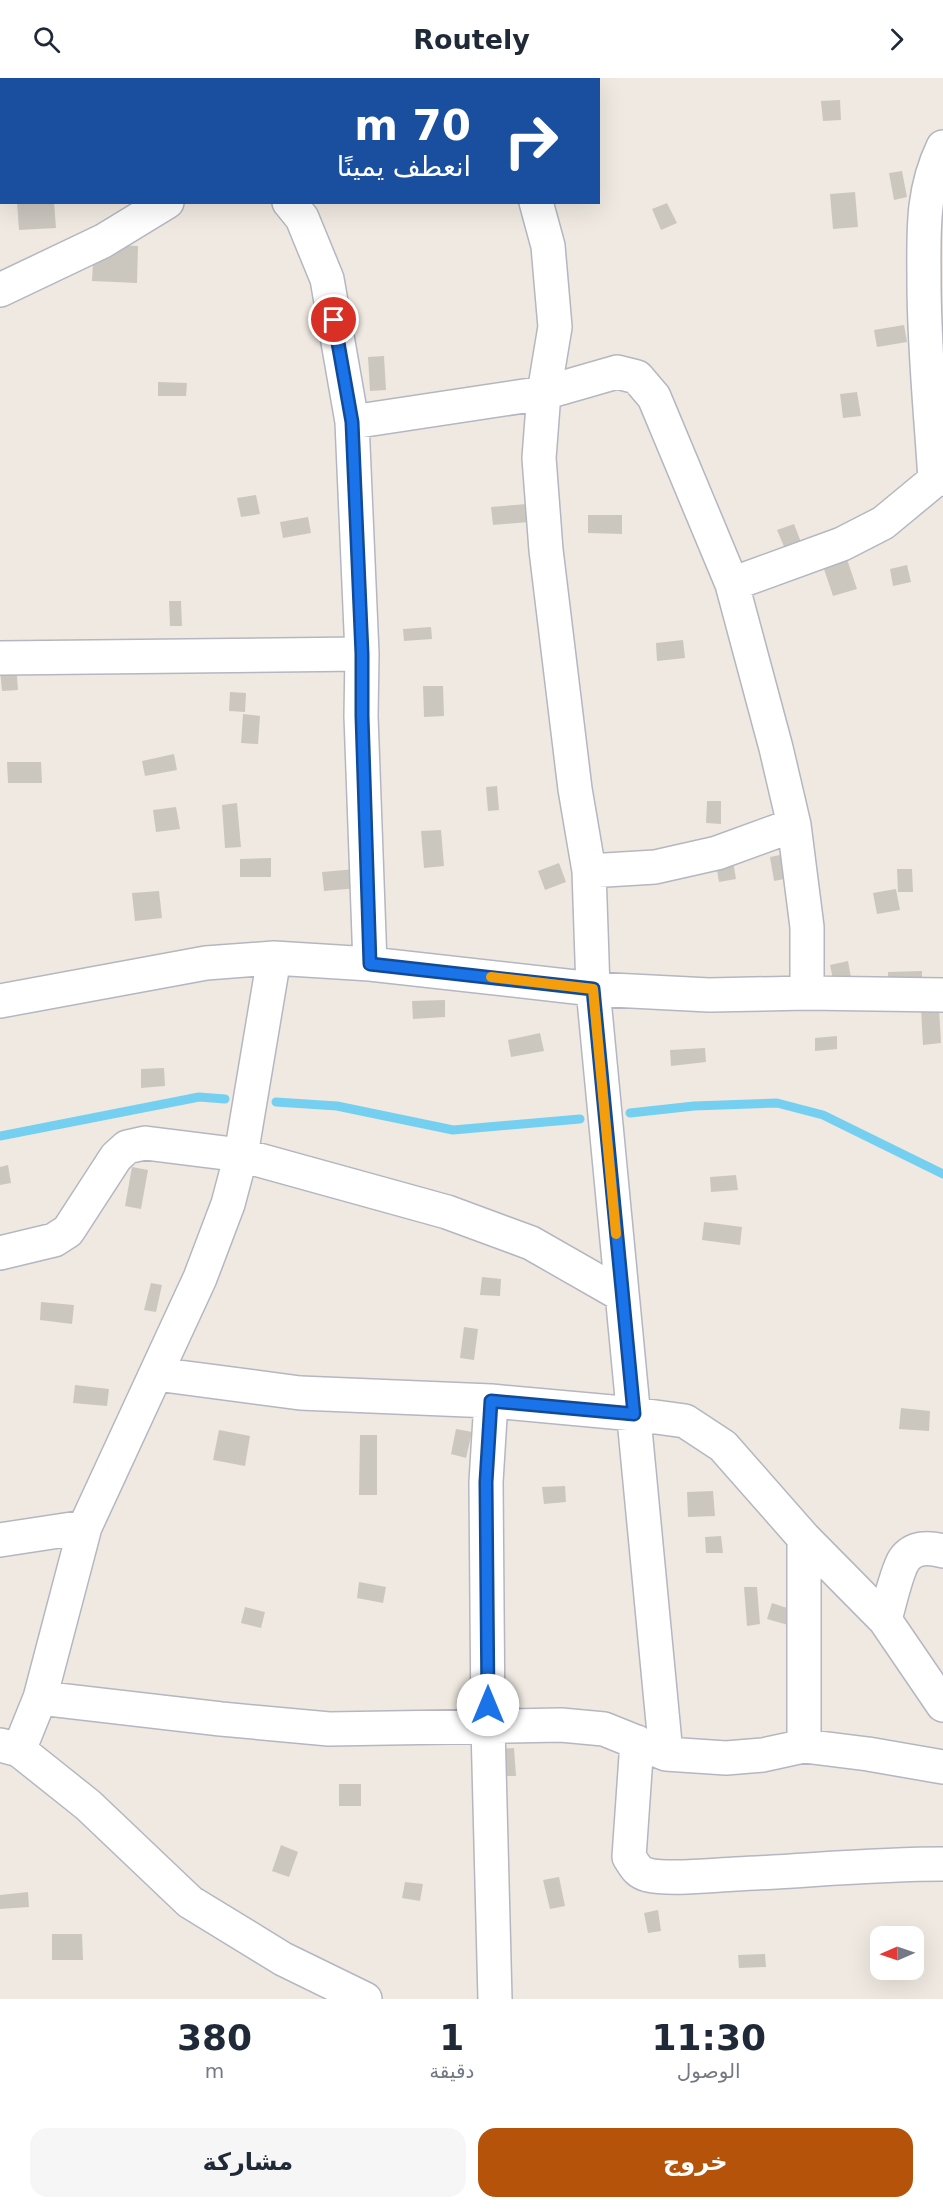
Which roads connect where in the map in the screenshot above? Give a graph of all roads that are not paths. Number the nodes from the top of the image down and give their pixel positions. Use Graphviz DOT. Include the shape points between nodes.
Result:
graph roads {
  1 [pos="943,147"];
  2 [pos="164,204"];
  3 [pos="291,204"];
  4 [pos="537,204"];
  5 [pos="0,290"];
  6 [pos="934,313"];
  7 [pos="544,393"];
  8 [pos="352,422"];
  9 [pos="939,479"];
  10 [pos="732,584"];
  11 [pos="362,654"];
  12 [pos="0,658"];
  13 [pos="794,825"];
  14 [pos="589,871"];
  15 [pos="274,958"];
  16 [pos="370,964"];
  17 [pos="593,989"];
  18 [pos="807,993"];
  19 [pos="943,995"];
  20 [pos="0,1001"];
  21 [pos="241,1155"];
  22 [pos="0,1253"];
  23 [pos="622,1295"];
  24 [pos="156,1374"];
  25 [pos="491,1401"];
  26 [pos="634,1414"];
  27 [pos="85,1527"];
  28 [pos="804,1538"];
  29 [pos="0,1540"];
  30 [pos="943,1551"];
  31 [pos="885,1620"];
  32 [pos="40,1698"];
  33 [pos="943,1705"];
  34 [pos="488,1727"];
  35 [pos="804,1746"];
  36 [pos="10,1748"];
  37 [pos="652,1748"];
  38 [pos="943,1767"];
  39 [pos="943,1864"];
  40 [pos="365,1999"];
  41 [pos="495,1999"];
  1 -- 6 [label="street" via="934,167 924,214"];
  2 -- 5 [label="street" via="103,241"];
  3 -- 8 [label="street" via="302,218 327,279"];
  4 -- 7 [label="street" via="548,246 555,327"];
  6 -- 9 [label="street"];
  7 -- 8 [label="street"];
  7 -- 10 [label="street" via="618,372 638,377 654,397"];
  7 -- 14 [label="street" via="539,458 546,550"];
  8 -- 11 [label="street"];
  9 -- 10 [label="street" via="883,522 842,544"];
  10 -- 13 [label="street"];
  11 -- 12 [label="street"];
  11 -- 16 [label="street"];
  13 -- 14 [label="street" via="717,853 655,867"];
  13 -- 18 [label="street" via="807,927"];
  14 -- 17 [label="street"];
  15 -- 16 [label="street"];
  15 -- 20 [label="street" via="206,963"];
  15 -- 21 [label="street"];
  16 -- 17 [label="street"];
  17 -- 18 [label="street" via="709,995"];
  17 -- 23 [label="street"];
  18 -- 19 [label="street"];
  21 -- 22 [label="street" via="145,1143 127,1147 116,1157 68,1231 54,1240"];
  21 -- 23 [label="street" via="447,1212 500,1231 531,1243"];
  21 -- 24 [label="street" via="228,1204 200,1278"];
  23 -- 26 [label="street"];
  24 -- 25 [label="street" via="300,1393"];
  24 -- 27 [label="street"];
  25 -- 26 [label="street"];
  25 -- 34 [label="street" via="486,1482"];
  26 -- 28 [label="street" via="685,1421 723,1446"];
  26 -- 37 [label="street"];
  27 -- 29 [label="street"];
  27 -- 32 [label="street"];
  28 -- 31 [label="street"];
  28 -- 35 [label="street"];
  30 -- 31 [label="street" via="918,1549 904,1560"];
  31 -- 33 [label="street"];
  32 -- 34 [label="street" via="329,1729"];
  32 -- 36 [label="street"];
  34 -- 37 [label="street" via="561,1725 604,1729"];
  34 -- 41 [label="street"];
  35 -- 37 [label="street" via="726,1758"];
  35 -- 38 [label="street"];
  36 -- 40 [label="street" via="88,1805 190,1902 283,1959"];
  37 -- 39 [label="street" via="629,1857 637,1871 694,1876"];
}
